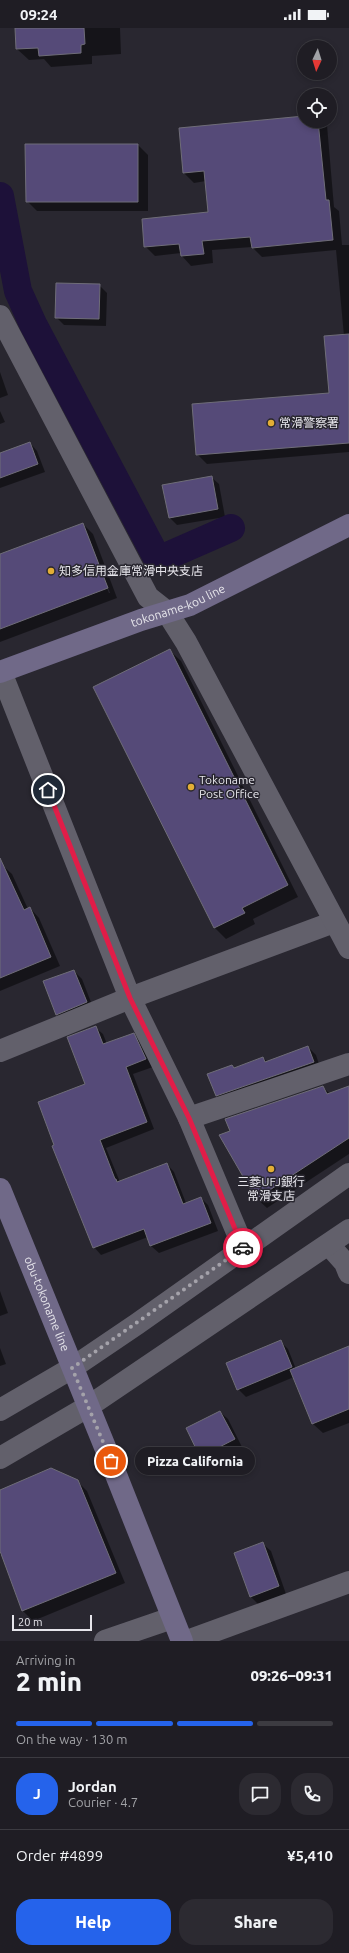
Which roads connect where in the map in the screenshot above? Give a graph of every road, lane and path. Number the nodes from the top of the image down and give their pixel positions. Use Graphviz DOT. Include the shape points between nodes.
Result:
graph roads {
  1 [pos="0,316"];
  2 [pos="349,525"];
  3 [pos="167,612"];
  4 [pos="1,672"];
  5 [pos="334,922"];
  6 [pos="349,948"];
  7 [pos="130,998"];
  8 [pos="0,1051"];
  9 [pos="349,1064"];
  10 [pos="189,1118"];
  11 [pos="349,1174"];
  12 [pos="0,1189"];
  13 [pos="349,1230"];
  14 [pos="329,1245"];
  15 [pos="244,1249"];
  16 [pos="349,1273"];
  17 [pos="72,1368"];
  18 [pos="89,1406"];
  19 [pos="0,1410"];
  20 [pos="0,1458"];
  21 [pos="349,1582"];
  22 [pos="172,1618"];
  23 [pos="105,1641"];
  24 [pos="182,1641"];
  25 [pos="187,1641"];
  1 -- 3 [label="street" via="148,597"];
  2 -- 3 [label="main road, tokoname-kou line" via="190,605"];
  3 -- 4 [label="main road, tokoname-kou line"];
  3 -- 5 [label="street" via="186,642"];
  4 -- 7 [label="street"];
  5 -- 6 [label="street"];
  5 -- 7 [label="street"];
  7 -- 8 [label="street"];
  7 -- 10 [label="street"];
  9 -- 10 [label="street"];
  10 -- 15 [label="street"];
  11 -- 15 [label="street"];
  12 -- 17 [label="main road, obu-tokoname line"];
  13 -- 14 [label="street"];
  14 -- 16 [label="street" via="345,1262"];
  14 -- 18 [label="street"];
  15 -- 17 [label="street"];
  17 -- 18 [label="main road, obu-tokoname line"];
  17 -- 19 [label="street"];
  18 -- 20 [label="street"];
  18 -- 22 [label="main road, obu-tokoname line"];
  21 -- 25 [label="street"];
  22 -- 23 [label="street"];
  22 -- 24 [label="main road, obu-tokoname line"];
}
